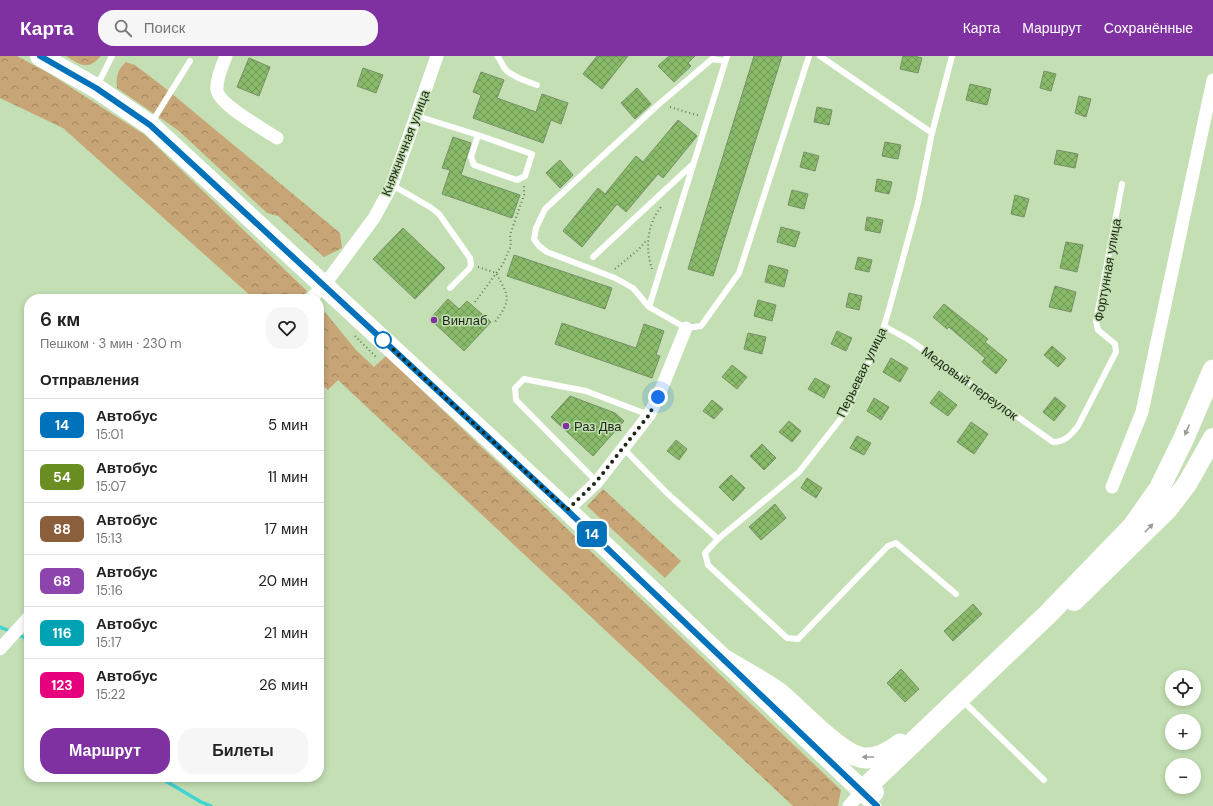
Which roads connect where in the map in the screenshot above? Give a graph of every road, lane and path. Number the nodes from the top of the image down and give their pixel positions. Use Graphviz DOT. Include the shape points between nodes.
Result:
graph roads {
  1 [pos="40,56"];
  2 [pos="112,56"];
  3 [pos="226,56"];
  4 [pos="437,56"];
  5 [pos="497,56"];
  6 [pos="809,56"];
  7 [pos="820,56"];
  8 [pos="952,56"];
  9 [pos="726,58"];
  10 [pos="190,61"];
  11 [pos="1213,80"];
  12 [pos="537,85"];
  13 [pos="96,88"];
  14 [pos="659,104"];
  15 [pos="416,116"];
  16 [pos="707,118"];
  17 [pos="150,125"];
  18 [pos="932,133"];
  19 [pos="478,135"];
  20 [pos="278,138"];
  21 [pos="692,165"];
  22 [pos="521,178"];
  23 [pos="1122,184"];
  24 [pos="392,185"];
  25 [pos="662,206"];
  26 [pos="648,239"];
  27 [pos="593,257"];
  28 [pos="471,264"];
  29 [pos="496,273"];
  30 [pos="606,275"];
  31 [pos="656,282"];
  32 [pos="450,288"];
  33 [pos="317,292"];
  34 [pos="324,298"];
  35 [pos="475,302"];
  36 [pos="649,307"];
  37 [pos="494,322"];
  38 [pos="884,326"];
  39 [pos="686,328"];
  40 [pos="1213,370"];
  41 [pos="649,415"];
  42 [pos="1213,438"];
  43 [pos="1053,442"];
  44 [pos="624,448"];
  45 [pos="596,482"];
  46 [pos="1112,487"];
  47 [pos="567,510"];
  48 [pos="718,539"];
  49 [pos="956,594"];
  50 [pos="24,622"];
  51 [pos="3,646"];
  52 [pos="724,660"];
  53 [pos="998,661"];
  54 [pos="966,704"];
  55 [pos="1044,780"];
  56 [pos="860,798"];
  1 -- 13 [label="main road"];
  2 -- 13 [label="lane"];
  3 -- 20 [label="street" via="219,76 219,96 228,106"];
  4 -- 15 [label="street, Княжничная улица"];
  5 -- 12 [label="lane" via="505,70"];
  6 -- 39 [label="lane" via="739,273 700,326"];
  7 -- 18 [label="lane"];
  8 -- 18 [label="lane, Перьевая улица"];
  9 -- 14 [label="lane" via="712,59"];
  9 -- 16 [label="lane"];
  10 -- 17 [label="lane"];
  11 -- 46 [label="street" via="1142,412"];
  13 -- 17 [label="main road"];
  14 -- 16 [label="path"];
  14 -- 30 [label="lane" via="545,209 536,228 534,239 547,252"];
  15 -- 19 [label="lane"];
  15 -- 24 [label="street, Княжничная улица"];
  16 -- 21 [label="lane"];
  17 -- 33 [label="main road"];
  18 -- 38 [label="lane, Перьевая улица" via="918,203"];
  19 -- 22 [label="lane" via="471,157 474,165 517,180"];
  19 -- 22 [label="lane" via="532,154 525,176"];
  21 -- 27 [label="lane"];
  21 -- 31 [label="lane"];
  22 -- 29 [label="path" via="524,195 510,235 510,248"];
  23 -- 43 [label="lane, Фортунная улица" via="1096,321 1098,330 1116,344 1116,352 1078,426 1062,442"];
  24 -- 28 [label="lane" via="439,214 470,258"];
  24 -- 33 [label="street, Княжничная улица" via="374,218"];
  25 -- 26 [label="path" via="654,219"];
  26 -- 30 [label="path" via="635,253"];
  26 -- 31 [label="path" via="649,259"];
  28 -- 29 [label="path"];
  28 -- 32 [label="lane"];
  29 -- 35 [label="path"];
  29 -- 37 [label="path" via="508,300"];
  30 -- 36 [label="lane" via="634,288"];
  31 -- 36 [label="lane"];
  34 -- 47 [label="main road"];
  36 -- 39 [label="lane"];
  38 -- 43 [label="lane, Медовый переулок" via="911,340"];
  38 -- 48 [label="lane, Перьевая улица" via="846,412 799,472"];
  39 -- 41 [label="street"];
  40 -- 53 [label="highway, one-way" via="1159,489 1133,526 1047,615"];
  41 -- 44 [label="street"];
  41 -- 45 [label="lane" via="586,391 524,379 515,388 516,400"];
  54 -- 42 [label="main road, one-way" via="1168,509 1187,484"];
  44 -- 45 [label="street"];
  44 -- 48 [label="lane" via="668,494"];
  45 -- 47 [label="street"];
  47 -- 52 [label="main road"];
  48 -- 49 [label="lane, Перьевая улица" via="705,553 708,565 787,638 798,639 888,546 896,543"];
  50 -- 51 [label="street"];
  53 -- 52 [label="highway, one-way" via="978,675 903,742 890,751 867,758 843,749 779,693"];
  52 -- 56 [label="main road"];
  53 -- 56 [label="highway"];
  54 -- 55 [label="lane"];
  54 -- 56 [label="main road"];
}
